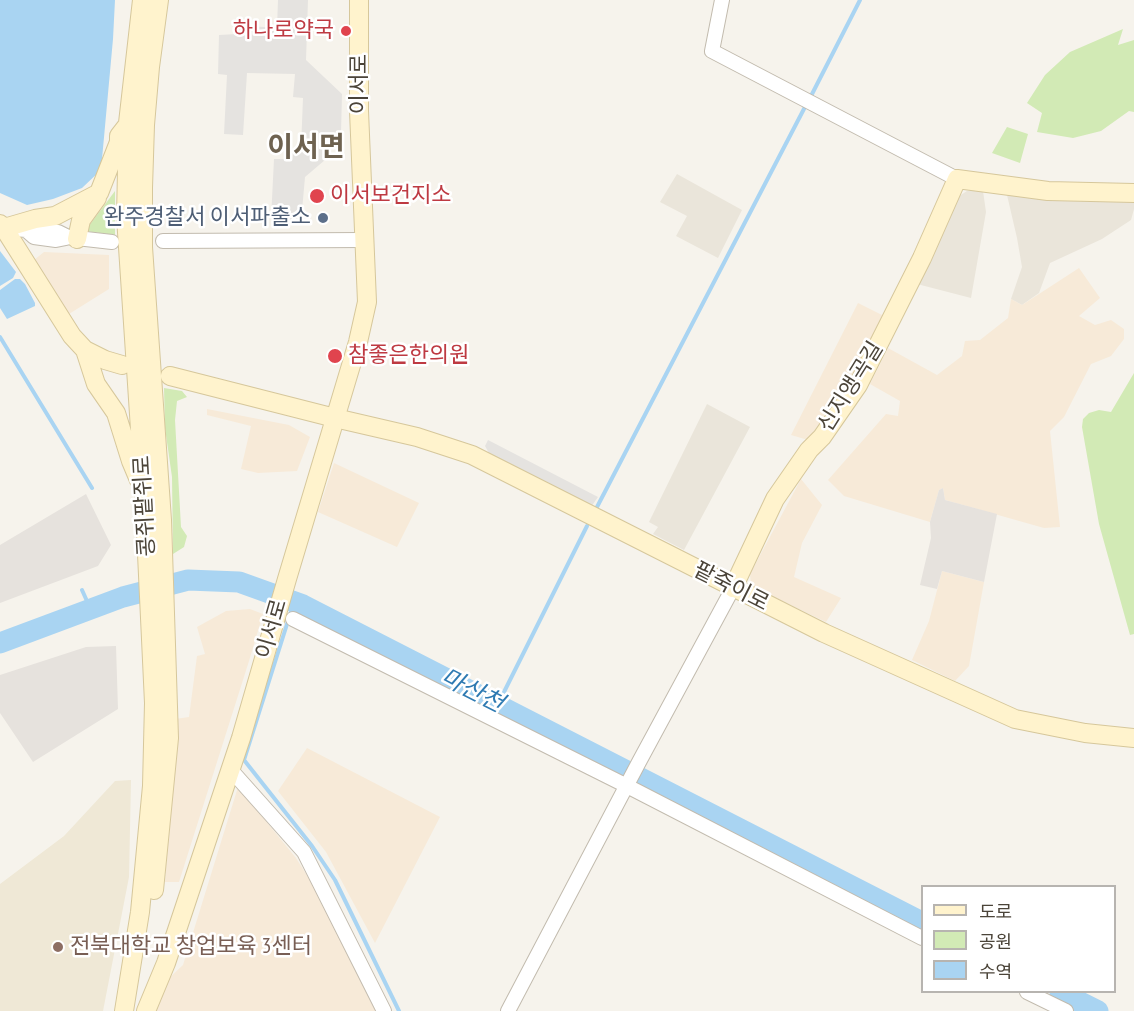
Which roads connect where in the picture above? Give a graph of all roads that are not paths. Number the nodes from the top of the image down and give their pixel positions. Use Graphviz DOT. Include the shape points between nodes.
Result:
graph roads {
  1 [pos="142,0"];
  2 [pos="159,0"];
  3 [pos="359,0"];
  4 [pos="722,0"];
  5 [pos="128,123"];
  6 [pos="957,179"];
  7 [pos="1134,193"];
  8 [pos="99,194"];
  9 [pos="2,226"];
  10 [pos="72,238"];
  11 [pos="364,240"];
  12 [pos="112,242"];
  13 [pos="163,242"];
  14 [pos="85,350"];
  15 [pos="122,364"];
  16 [pos="170,376"];
  17 [pos="335,418"];
  18 [pos="144,490"];
  19 [pos="156,560"];
  20 [pos="733,588"];
  21 [pos="157,616"];
  22 [pos="293,620"];
  23 [pos="1134,738"];
  24 [pos="230,769"];
  25 [pos="628,782"];
  26 [pos="921,937"];
  27 [pos="1029,993"];
  28 [pos="124,1011"];
  29 [pos="137,1011"];
  30 [pos="146,1011"];
  31 [pos="384,1011"];
  32 [pos="508,1011"];
  33 [pos="1065,1011"];
  1 -- 5 [label="street, 콩쥐팥쥐로"];
  2 -- 19 [label="street, 콩쥐팥쥐로" via="145,125 143,247"];
  3 -- 11 [label="street, 이서로"];
  4 -- 6 [label="street" via="712,51"];
  5 -- 8 [label="street" via="119,136"];
  5 -- 18 [label="street, 콩쥐팥쥐로" via="126,217"];
  6 -- 7 [label="street" via="1048,191"];
  6 -- 20 [label="street, 신지앵곡길" via="858,385 775,499"];
  8 -- 9 [label="street" via="56,216"];
  8 -- 10 [label="street"];
  9 -- 10 [label="street" via="58,231"];
  9 -- 14 [label="street" via="72,336"];
  10 -- 12 [label="street"];
  11 -- 13 [label="street"];
  11 -- 17 [label="street, 이서로" via="367,302"];
  14 -- 15 [label="street"];
  14 -- 18 [label="street" via="96,384 116,413"];
  16 -- 17 [label="street, 팥죽이로"];
  17 -- 20 [label="street, 팥죽이로" via="417,437 472,455"];
  17 -- 24 [label="street, 이서로"];
  18 -- 19 [label="street, 콩쥐팥쥐로"];
  19 -- 21 [label="street, 콩쥐팥쥐로"];
  20 -- 23 [label="street, 팥죽이로" via="1015,719"];
  20 -- 25 [label="street"];
  21 -- 28 [label="street, 콩쥐팥쥐로" via="152,786 141,912"];
  21 -- 29 [label="street, 콩쥐팥쥐로" via="169,738 158,862"];
  22 -- 25 [label="street"];
  24 -- 30 [label="street, 이서로" via="166,963"];
  24 -- 31 [label="street" via="304,852"];
  25 -- 26 [label="street"];
  25 -- 32 [label="street"];
  27 -- 33 [label="street"];
}
